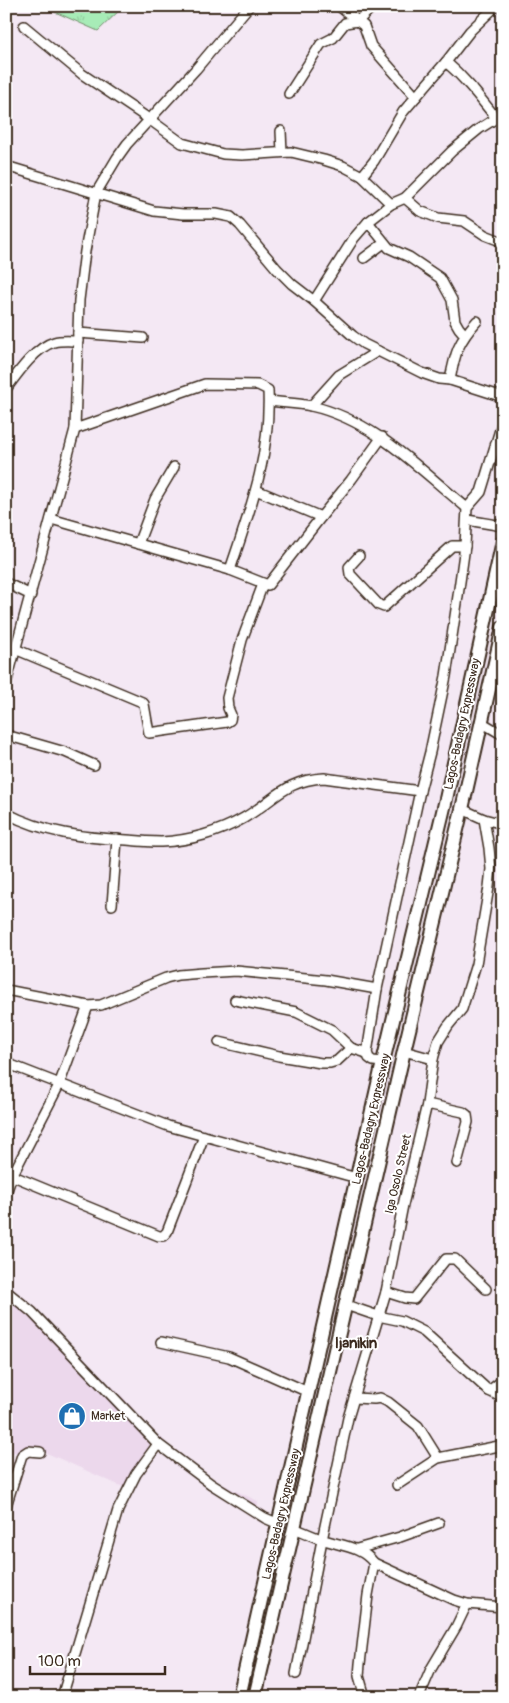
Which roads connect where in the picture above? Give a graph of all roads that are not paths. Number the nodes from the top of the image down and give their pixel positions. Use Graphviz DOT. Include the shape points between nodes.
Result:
graph roads {
  1 [pos="249,6"];
  2 [pos="339,6"];
  3 [pos="372,6"];
  4 [pos="496,6"];
  5 [pos="358,21"];
  6 [pos="24,26"];
  7 [pos="446,62"];
  8 [pos="289,94"];
  9 [pos="416,98"];
  10 [pos="499,116"];
  11 [pos="149,119"];
  12 [pos="282,131"];
  13 [pos="282,152"];
  14 [pos="6,166"];
  15 [pos="362,176"];
  16 [pos="96,192"];
  17 [pos="405,198"];
  18 [pos="391,204"];
  19 [pos="368,222"];
  20 [pos="503,242"];
  21 [pos="384,243"];
  22 [pos="364,258"];
  23 [pos="314,301"];
  24 [pos="477,321"];
  25 [pos="465,335"];
  26 [pos="78,337"];
  27 [pos="143,338"];
  28 [pos="378,351"];
  29 [pos="450,380"];
  30 [pos="6,389"];
  31 [pos="503,397"];
  32 [pos="269,401"];
  33 [pos="311,406"];
  34 [pos="503,420"];
  35 [pos="75,429"];
  36 [pos="382,437"];
  37 [pos="500,441"];
  38 [pos="174,467"];
  39 [pos="256,490"];
  40 [pos="467,508"];
  41 [pos="321,516"];
  42 [pos="51,519"];
  43 [pos="467,520"];
  44 [pos="503,526"];
  45 [pos="503,541"];
  46 [pos="138,544"];
  47 [pos="464,546"];
  48 [pos="358,556"];
  49 [pos="230,570"];
  50 [pos="6,583"];
  51 [pos="263,584"];
  52 [pos="31,595"];
  53 [pos="503,627"];
  54 [pos="501,643"];
  55 [pos="15,649"];
  56 [pos="6,684"];
  57 [pos="481,722"];
  58 [pos="6,735"];
  59 [pos="503,735"];
  60 [pos="94,765"];
  61 [pos="420,791"];
  62 [pos="462,809"];
  63 [pos="6,813"];
  64 [pos="484,819"];
  65 [pos="503,824"];
  66 [pos="117,840"];
  67 [pos="112,905"];
  68 [pos="377,989"];
  69 [pos="6,990"];
  70 [pos="235,1000"];
  71 [pos="88,1006"];
  72 [pos="219,1042"];
  73 [pos="351,1048"];
  74 [pos="404,1051"];
  75 [pos="367,1052"];
  76 [pos="432,1059"];
  77 [pos="383,1062"];
  78 [pos="6,1063"];
  79 [pos="60,1085"];
  80 [pos="427,1104"];
  81 [pos="204,1136"];
  82 [pos="457,1163"];
  83 [pos="9,1174"];
  84 [pos="357,1178"];
  85 [pos="6,1193"];
  86 [pos="486,1289"];
  87 [pos="6,1291"];
  88 [pos="386,1292"];
  89 [pos="346,1305"];
  90 [pos="378,1316"];
  91 [pos="161,1342"];
  92 [pos="503,1380"];
  93 [pos="489,1391"];
  94 [pos="308,1392"];
  95 [pos="354,1398"];
  96 [pos="503,1398"];
  97 [pos="158,1444"];
  98 [pos="499,1446"];
  99 [pos="40,1452"];
  100 [pos="438,1458"];
  101 [pos="397,1485"];
  102 [pos="6,1506"];
  103 [pos="439,1523"];
  104 [pos="279,1524"];
  105 [pos="294,1528"];
  106 [pos="322,1540"];
  107 [pos="357,1549"];
  108 [pos="374,1563"];
  109 [pos="467,1604"];
  110 [pos="503,1607"];
  111 [pos="296,1674"];
  112 [pos="62,1697"];
  113 [pos="239,1697"];
  114 [pos="256,1697"];
  115 [pos="365,1697"];
  116 [pos="419,1697"];
  1 -- 11 [label="street"];
  2 -- 5 [label="street"];
  3 -- 5 [label="street"];
  4 -- 7 [label="street" via="470,31"];
  5 -- 8 [label="street" via="345,23 332,38 321,44"];
  5 -- 9 [label="street" via="364,26 371,46"];
  6 -- 11 [label="street" via="82,74"];
  7 -- 9 [label="street"];
  7 -- 10 [label="street"];
  9 -- 15 [label="street" via="403,112"];
  10 -- 17 [label="street" via="452,151"];
  11 -- 13 [label="street" via="192,147 223,154"];
  11 -- 16 [label="street" via="117,158"];
  12 -- 13 [label="street"];
  13 -- 15 [label="street" via="324,160"];
  14 -- 16 [label="street"];
  15 -- 18 [label="street"];
  16 -- 23 [label="street" via="154,211 216,214 231,218 240,224 292,284"];
  16 -- 26 [label="street" via="85,251"];
  17 -- 18 [label="street"];
  17 -- 20 [label="street" via="420,211 438,218 464,221"];
  18 -- 19 [label="street"];
  19 -- 21 [label="street"];
  19 -- 23 [label="street" via="354,238"];
  21 -- 22 [label="street"];
  21 -- 25 [label="street" via="440,278 452,300 459,328"];
  23 -- 28 [label="street" via="353,336"];
  24 -- 25 [label="street"];
  25 -- 29 [label="street" via="455,353"];
  26 -- 27 [label="street"];
  26 -- 30 [label="street" via="53,342 40,350"];
  26 -- 35 [label="street"];
  28 -- 29 [label="street" via="422,373"];
  28 -- 33 [label="street" via="339,375"];
  29 -- 31 [label="street"];
  32 -- 33 [label="street"];
  32 -- 35 [label="street" via="268,390 258,385 205,384"];
  32 -- 39 [label="street" via="268,432"];
  33 -- 36 [label="street"];
  34 -- 37 [label="street"];
  35 -- 42 [label="street"];
  36 -- 40 [label="street"];
  36 -- 41 [label="street"];
  37 -- 40 [label="street" via="482,492"];
  38 -- 46 [label="street" via="155,499"];
  39 -- 41 [label="street"];
  39 -- 49 [label="street"];
  40 -- 43 [label="street"];
  41 -- 51 [label="street" via="268,585"];
  42 -- 46 [label="street"];
  42 -- 52 [label="street"];
  43 -- 44 [label="street"];
  43 -- 47 [label="street"];
  45 -- 77 [label="highway, Lagos-Badagry Expressway"];
  46 -- 49 [label="street"];
  47 -- 48 [label="street" via="452,546 384,607 350,574 349,567"];
  47 -- 61 [label="street" via="446,676"];
  49 -- 51 [label="street"];
  50 -- 52 [label="street"];
  51 -- 55 [label="street" via="237,659 227,698 232,715 227,722 150,733 142,702"];
  52 -- 55 [label="street"];
  53 -- 54 [label="highway, Lagos-Badagry Expressway"];
  54 -- 57 [label="highway, Lagos-Badagry Expressway"];
  55 -- 56 [label="street"];
  57 -- 59 [label="street"];
  57 -- 62 [label="highway, Lagos-Badagry Expressway"];
  58 -- 60 [label="street" via="65,752"];
  61 -- 66 [label="street" via="324,778 309,779 292,784 245,818 222,829 162,842"];
  61 -- 68 [label="street"];
  62 -- 64 [label="street"];
  62 -- 74 [label="highway, Lagos-Badagry Expressway"];
  63 -- 66 [label="street" via="24,823 51,830"];
  64 -- 65 [label="street"];
  64 -- 76 [label="street, Iga Osolo Street" via="491,868 476,964 462,1009 438,1042"];
  66 -- 67 [label="street"];
  68 -- 71 [label="street" via="326,980 219,972 178,975 100,1005"];
  68 -- 75 [label="street"];
  69 -- 71 [label="street"];
  70 -- 73 [label="street" via="296,1012 332,1030"];
  71 -- 79 [label="street"];
  72 -- 73 [label="street" via="321,1063 337,1061"];
  73 -- 75 [label="street"];
  74 -- 76 [label="street"];
  74 -- 89 [label="highway, Lagos-Badagry Expressway"];
  75 -- 77 [label="street" via="369,1058"];
  76 -- 80 [label="street, Iga Osolo Street"];
  77 -- 84 [label="highway, Lagos-Badagry Expressway"];
  78 -- 79 [label="street"];
  79 -- 81 [label="street" via="168,1126"];
  79 -- 83 [label="street"];
  80 -- 82 [label="street" via="467,1115"];
  80 -- 88 [label="street, Iga Osolo Street"];
  81 -- 83 [label="street" via="163,1236"];
  81 -- 84 [label="street"];
  83 -- 85 [label="street"];
  84 -- 94 [label="highway, Lagos-Badagry Expressway"];
  86 -- 88 [label="street" via="455,1259 446,1259 414,1299"];
  87 -- 97 [label="street" via="32,1312"];
  88 -- 90 [label="street, Iga Osolo Street"];
  89 -- 90 [label="street"];
  89 -- 105 [label="highway, Lagos-Badagry Expressway"];
  90 -- 93 [label="street" via="402,1321 424,1332"];
  90 -- 95 [label="street, Iga Osolo Street"];
  91 -- 94 [label="street" via="229,1357"];
  92 -- 93 [label="street"];
  93 -- 96 [label="street"];
  94 -- 104 [label="highway, Lagos-Badagry Expressway"];
  95 -- 100 [label="street" via="380,1398 388,1402 418,1426"];
  95 -- 106 [label="street, Iga Osolo Street"];
  97 -- 104 [label="street" via="211,1484"];
  97 -- 112 [label="street" via="136,1474 118,1510"];
  98 -- 100 [label="street"];
  99 -- 102 [label="street" via="28,1451 22,1455"];
  100 -- 101 [label="street"];
  103 -- 107 [label="street"];
  104 -- 113 [label="highway, Lagos-Badagry Expressway"];
  105 -- 106 [label="street"];
  105 -- 114 [label="highway, Lagos-Badagry Expressway"];
  106 -- 107 [label="street"];
  106 -- 111 [label="street, Iga Osolo Street"];
  107 -- 108 [label="street"];
  108 -- 109 [label="street"];
  108 -- 115 [label="street" via="359,1676"];
  109 -- 110 [label="street"];
  109 -- 116 [label="street"];
}
